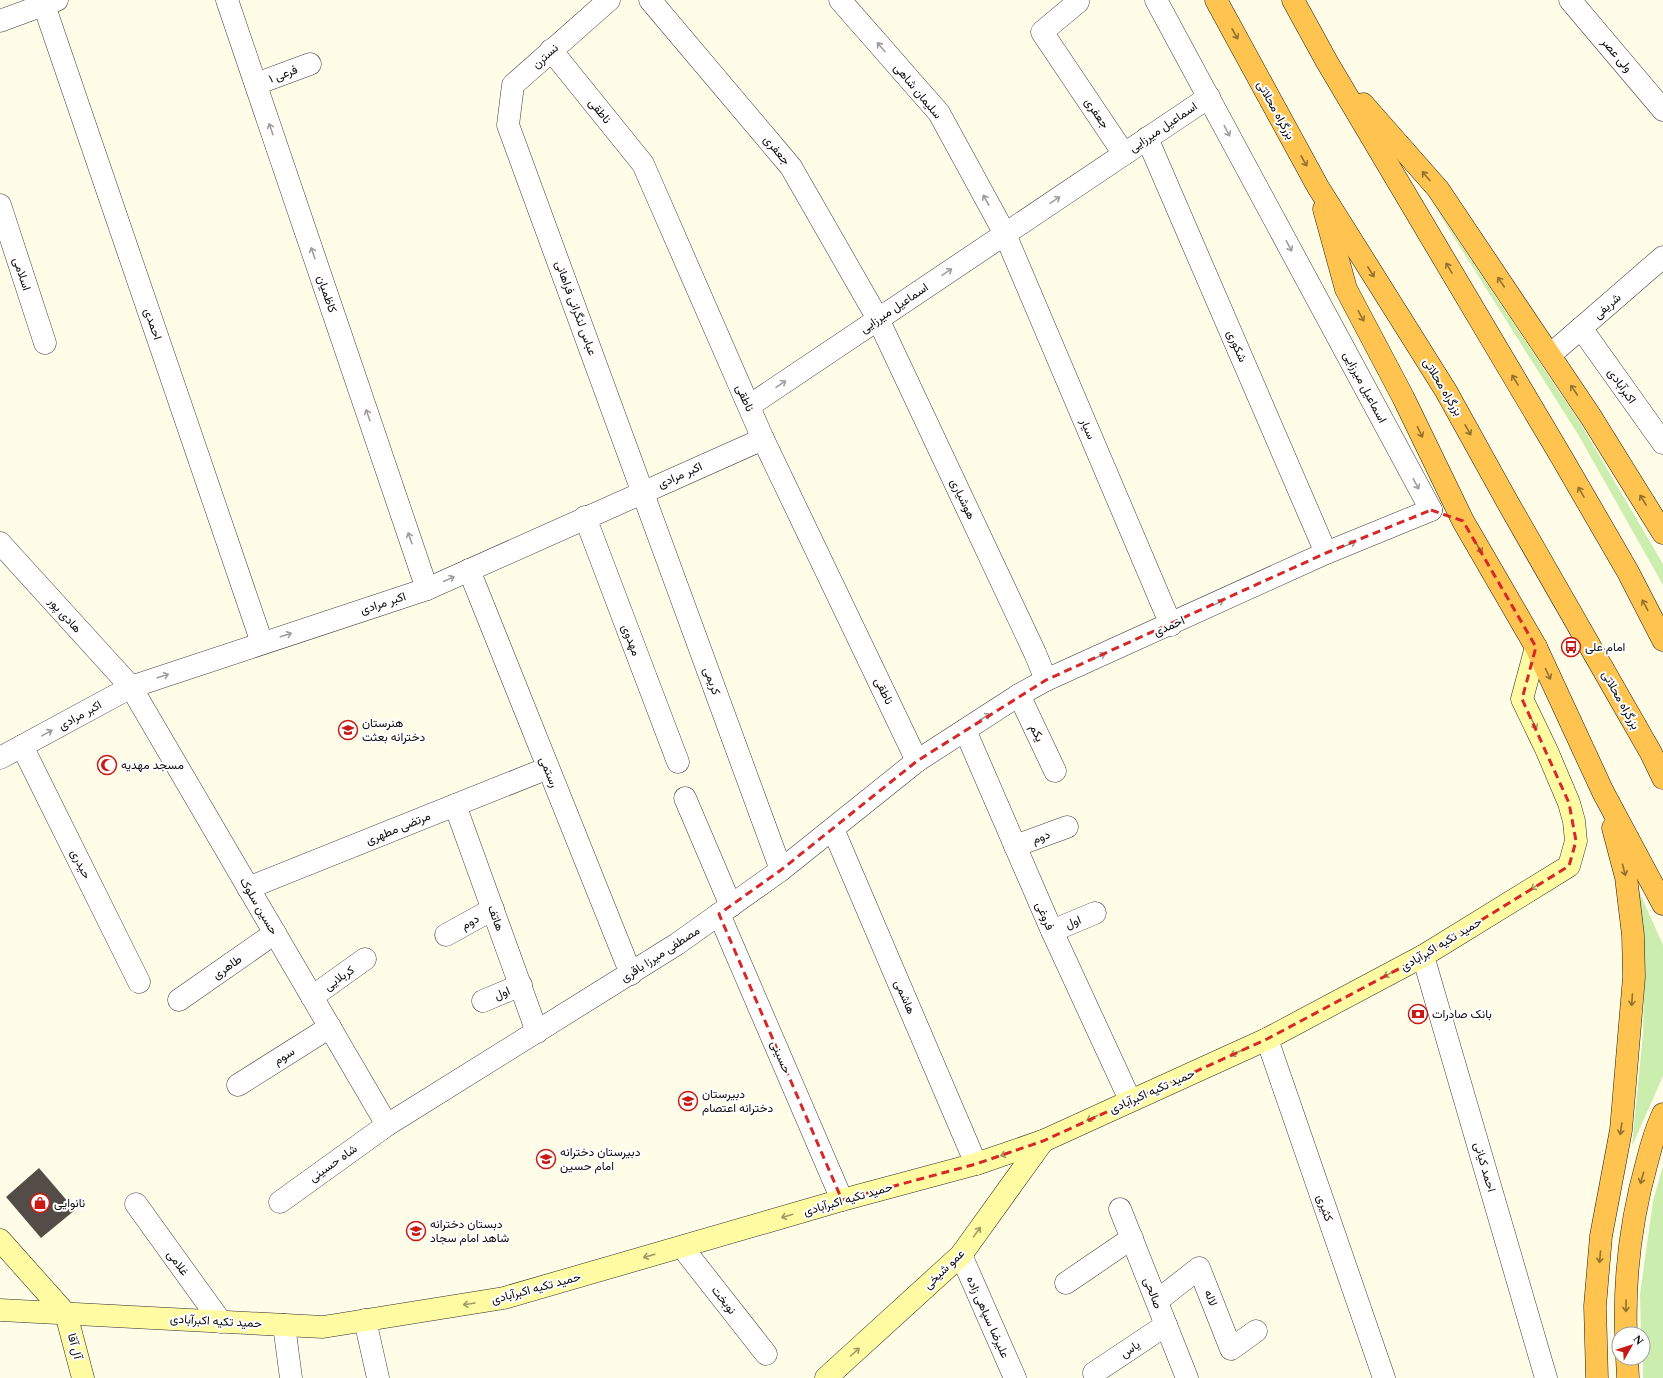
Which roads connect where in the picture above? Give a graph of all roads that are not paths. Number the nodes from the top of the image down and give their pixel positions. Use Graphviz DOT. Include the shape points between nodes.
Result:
graph roads {
  1 [pos="227,0"];
  2 [pos="609,0"];
  3 [pos="650,0"];
  4 [pos="840,0"];
  5 [pos="1156,0"];
  6 [pos="1216,0"];
  7 [pos="1293,0"];
  8 [pos="1570,0"];
  9 [pos="1077,1"];
  10 [pos="51,2"];
  11 [pos="11,12"];
  12 [pos="551,50"];
  13 [pos="1327,62"];
  14 [pos="310,64"];
  15 [pos="256,84"];
  16 [pos="1209,97"];
  17 [pos="1663,110"];
  18 [pos="508,126"];
  19 [pos="1147,138"];
  20 [pos="1124,154"];
  21 [pos="1318,187"];
  22 [pos="0,205"];
  23 [pos="1005,234"];
  24 [pos="1663,258"];
  25 [pos="878,319"];
  26 [pos="1581,328"];
  27 [pos="45,343"];
  28 [pos="1550,355"];
  29 [pos="749,406"];
  30 [pos="763,439"];
  31 [pos="1663,443"];
  32 [pos="643,491"];
  33 [pos="1431,510"];
  34 [pos="585,518"];
  35 [pos="1463,521"];
  36 [pos="1663,534"];
  37 [pos="0,543"];
  38 [pos="1326,553"];
  39 [pos="469,570"];
  40 [pos="427,589"];
  41 [pos="1171,625"];
  42 [pos="1663,640"];
  43 [pos="262,644"];
  44 [pos="1536,647"];
  45 [pos="1046,680"];
  46 [pos="131,687"];
  47 [pos="1019,695"];
  48 [pos="965,730"];
  49 [pos="22,746"];
  50 [pos="0,758"];
  51 [pos="917,761"];
  52 [pos="678,762"];
  53 [pos="548,768"];
  54 [pos="1055,770"];
  55 [pos="1663,778"];
  56 [pos="1603,792"];
  57 [pos="685,798"];
  58 [pos="455,805"];
  59 [pos="1067,827"];
  60 [pos="833,829"];
  61 [pos="1015,846"];
  62 [pos="781,870"];
  63 [pos="248,888"];
  64 [pos="1663,904"];
  65 [pos="493,909"];
  66 [pos="725,910"];
  67 [pos="1095,913"];
  68 [pos="1052,931"];
  69 [pos="275,933"];
  70 [pos="446,935"];
  71 [pos="1423,956"];
  72 [pos="365,959"];
  73 [pos="630,974"];
  74 [pos="139,982"];
  75 [pos="521,985"];
  76 [pos="312,997"];
  77 [pos="179,1000"];
  78 [pos="483,1001"];
  79 [pos="330,1027"];
  80 [pos="537,1032"];
  81 [pos="1267,1039"];
  82 [pos="238,1084"];
  83 [pos="1130,1100"];
  84 [pos="1663,1114"];
  85 [pos="387,1125"];
  86 [pos="1043,1141"];
  87 [pos="976,1164"];
  88 [pos="842,1200"];
  89 [pos="280,1202"];
  90 [pos="136,1204"];
  91 [pos="1120,1209"];
  92 [pos="1132,1238"];
  93 [pos="0,1240"];
  94 [pos="682,1247"];
  95 [pos="961,1255"];
  96 [pos="1066,1284"];
  97 [pos="1157,1301"];
  98 [pos="0,1310"];
  99 [pos="66,1314"];
  100 [pos="365,1320"];
  101 [pos="221,1322"];
  102 [pos="284,1325"];
  103 [pos="1166,1325"];
  104 [pos="1626,1326"];
  105 [pos="1256,1331"];
  106 [pos="766,1354"];
  107 [pos="1627,1366"];
  108 [pos="1094,1373"];
  109 [pos="83,1378"];
  110 [pos="291,1378"];
  111 [pos="378,1378"];
  112 [pos="826,1378"];
  113 [pos="1015,1378"];
  114 [pos="1187,1378"];
  115 [pos="1384,1378"];
  116 [pos="1546,1378"];
  117 [pos="1597,1378"];
  118 [pos="1628,1378"];
  1 -- 15 [label="street, کاظمیان"];
  2 -- 12 [label="street, نسترن"];
  3 -- 25 [label="street, جعفری" via="791,167"];
  23 -- 4 [label="street, سلیمان شاهی, one-way" via="939,113"];
  5 -- 16 [label="street"];
  6 -- 21 [label="highway, بزرگراه محلاتی, one-way"];
  7 -- 13 [label="highway"];
  8 -- 17 [label="street, ولی عصر"];
  9 -- 20 [label="street, جعفری" via="1042,32"];
  10 -- 11 [label="street"];
  10 -- 43 [label="street, احمدی"];
  12 -- 18 [label="street, نسترن" via="513,85"];
  12 -- 29 [label="street, ناطقی" via="643,164"];
  28 -- 13 [label="highway, one-way" via="1438,189"];
  42 -- 13 [label="highway, one-way" via="1628,572 1562,458"];
  14 -- 15 [label="street, فرعی ۱"];
  40 -- 15 [label="street, کاظمیان, one-way"];
  16 -- 19 [label="street, اسماعیل میرزایی"];
  16 -- 33 [label="street, اسماعیل میرزایی, one-way"];
  18 -- 32 [label="street, عباس لنگرانی فراهانی"];
  19 -- 20 [label="street, اسماعیل میرزایی"];
  19 -- 38 [label="street, شکوری"];
  23 -- 20 [label="street, اسماعیل میرزایی, one-way"];
  21 -- 35 [label="highway, one-way" via="1346,289 1403,397"];
  21 -- 55 [label="highway, بزرگراه محلاتی, one-way" via="1446,391"];
  22 -- 27 [label="street, اسلامی"];
  25 -- 23 [label="street, اسماعیل میرزایی, one-way"];
  23 -- 41 [label="street, سیار"];
  24 -- 26 [label="street, شریفی"];
  29 -- 25 [label="street, اسماعیل میرزایی, one-way"];
  25 -- 45 [label="street, هوشیاری" via="1026,632"];
  26 -- 28 [label="street, شریفی"];
  26 -- 31 [label="street, اکبرآبادی"];
  36 -- 28 [label="highway, one-way"];
  29 -- 30 [label="street, ناطقی"];
  30 -- 32 [label="street, اکبر مرادی"];
  30 -- 51 [label="street, ناطقی"];
  32 -- 34 [label="street, اکبر مرادی"];
  32 -- 62 [label="street, کریمی"];
  33 -- 35 [label="street"];
  38 -- 33 [label="street, احمدی, one-way"];
  34 -- 39 [label="street, اکبر مرادی"];
  34 -- 52 [label="street, مهدوی"];
  35 -- 44 [label="highway, one-way"];
  37 -- 46 [label="street, هادی پور"];
  41 -- 38 [label="street, احمدی, one-way"];
  40 -- 39 [label="street, اکبر مرادی, one-way"];
  39 -- 53 [label="street, رستمی"];
  43 -- 40 [label="street, اکبر مرادی, one-way"];
  45 -- 41 [label="street, احمدی, one-way"];
  46 -- 43 [label="street, اکبر مرادی, one-way"];
  44 -- 56 [label="highway, one-way"];
  44 -- 71 [label="main road, حمید تکیه اکبرآبادی, one-way" via="1522,699 1569,803 1576,841 1569,866"];
  45 -- 47 [label="street, احمدی"];
  49 -- 46 [label="street, اکبر مرادی, one-way"];
  46 -- 63 [label="street, حسین سلوک"];
  48 -- 47 [label="street, احمدی, one-way"];
  47 -- 54 [label="street, یکم"];
  48 -- 51 [label="street, احمدی"];
  48 -- 61 [label="street, فروغی"];
  49 -- 50 [label="street, اکبر مرادی"];
  49 -- 74 [label="street, حیدری"];
  51 -- 60 [label="street, مصطفی میرزا باقری"];
  53 -- 58 [label="street, مرتضی مطهری"];
  53 -- 73 [label="street, رستمی"];
  56 -- 64 [label="highway"];
  56 -- 117 [label="highway, one-way" via="1626,878 1633,934 1634,977 1621,1130 1601,1244 1595,1306"];
  57 -- 66 [label="street"];
  58 -- 63 [label="street, مرتضی مطهری"];
  58 -- 65 [label="street, هاتف"];
  59 -- 61 [label="street, دوم"];
  60 -- 62 [label="street, مصطفی میرزا باقری"];
  60 -- 87 [label="street, هاشمی"];
  61 -- 68 [label="street, فروغی"];
  62 -- 66 [label="street, مصطفی میرزا باقری"];
  63 -- 69 [label="street, حسین سلوک"];
  65 -- 70 [label="street, دوم"];
  65 -- 75 [label="street, هاتف"];
  66 -- 73 [label="street, مصطفی میرزا باقری"];
  66 -- 88 [label="street, حسینی"];
  67 -- 68 [label="street, اول"];
  68 -- 83 [label="street, فروغی"];
  69 -- 76 [label="street, حسین سلوک"];
  69 -- 77 [label="street, طاهری"];
  71 -- 81 [label="main road, حمید تکیه اکبرآبادی, one-way"];
  71 -- 116 [label="street, احمد کیانی"];
  72 -- 76 [label="street, کربلایی"];
  73 -- 80 [label="street, مصطفی میرزا باقری"];
  75 -- 78 [label="street, اول"];
  75 -- 80 [label="street, هاتف"];
  76 -- 79 [label="street, حسین سلوک"];
  79 -- 82 [label="street, سوم"];
  79 -- 85 [label="street, حسین سلوک"];
  80 -- 85 [label="street, مصطفی میرزا باقری"];
  81 -- 83 [label="main road, حمید تکیه اکبرآبادی, one-way"];
  81 -- 115 [label="street, کثیری"];
  83 -- 86 [label="main road, حمید تکیه اکبرآبادی, one-way"];
  84 -- 104 [label="highway, one-way" via="1640,1186 1628,1250"];
  85 -- 89 [label="street, شاه حسینی"];
  86 -- 87 [label="main road, حمید تکیه اکبرآبادی, one-way"];
  95 -- 86 [label="main road, عمو شیخی, one-way"];
  87 -- 88 [label="main road, حمید تکیه اکبرآبادی"];
  88 -- 94 [label="main road, حمید تکیه اکبرآبادی, one-way"];
  90 -- 101 [label="street, غلامی"];
  91 -- 92 [label="street, صالحی"];
  92 -- 96 [label="street"];
  92 -- 97 [label="street, صالحی"];
  93 -- 99 [label="main road"];
  94 -- 100 [label="main road, حمید تکیه اکبرآبادی, one-way" via="504,1298"];
  94 -- 106 [label="street, نوبخت"];
  112 -- 95 [label="main road, عمو شیخی, one-way"];
  95 -- 113 [label="street, علیرضا سپاهی زاده"];
  97 -- 103 [label="street, صالحی"];
  97 -- 105 [label="street, لاله" via="1199,1268 1231,1349"];
  98 -- 99 [label="main road, حمید تکیه اکبرآبادی"];
  99 -- 101 [label="main road, حمید تکیه اکبرآبادی"];
  99 -- 109 [label="main road, آل آقا"];
  100 -- 102 [label="main road, حمید تکیه اکبرآبادی" via="323,1327"];
  100 -- 111 [label="street"];
  101 -- 102 [label="main road, حمید تکیه اکبرآبادی"];
  102 -- 110 [label="street"];
  103 -- 108 [label="street, یاس"];
  103 -- 114 [label="street, صالحی"];
  107 -- 118 [label="highway"];
}
